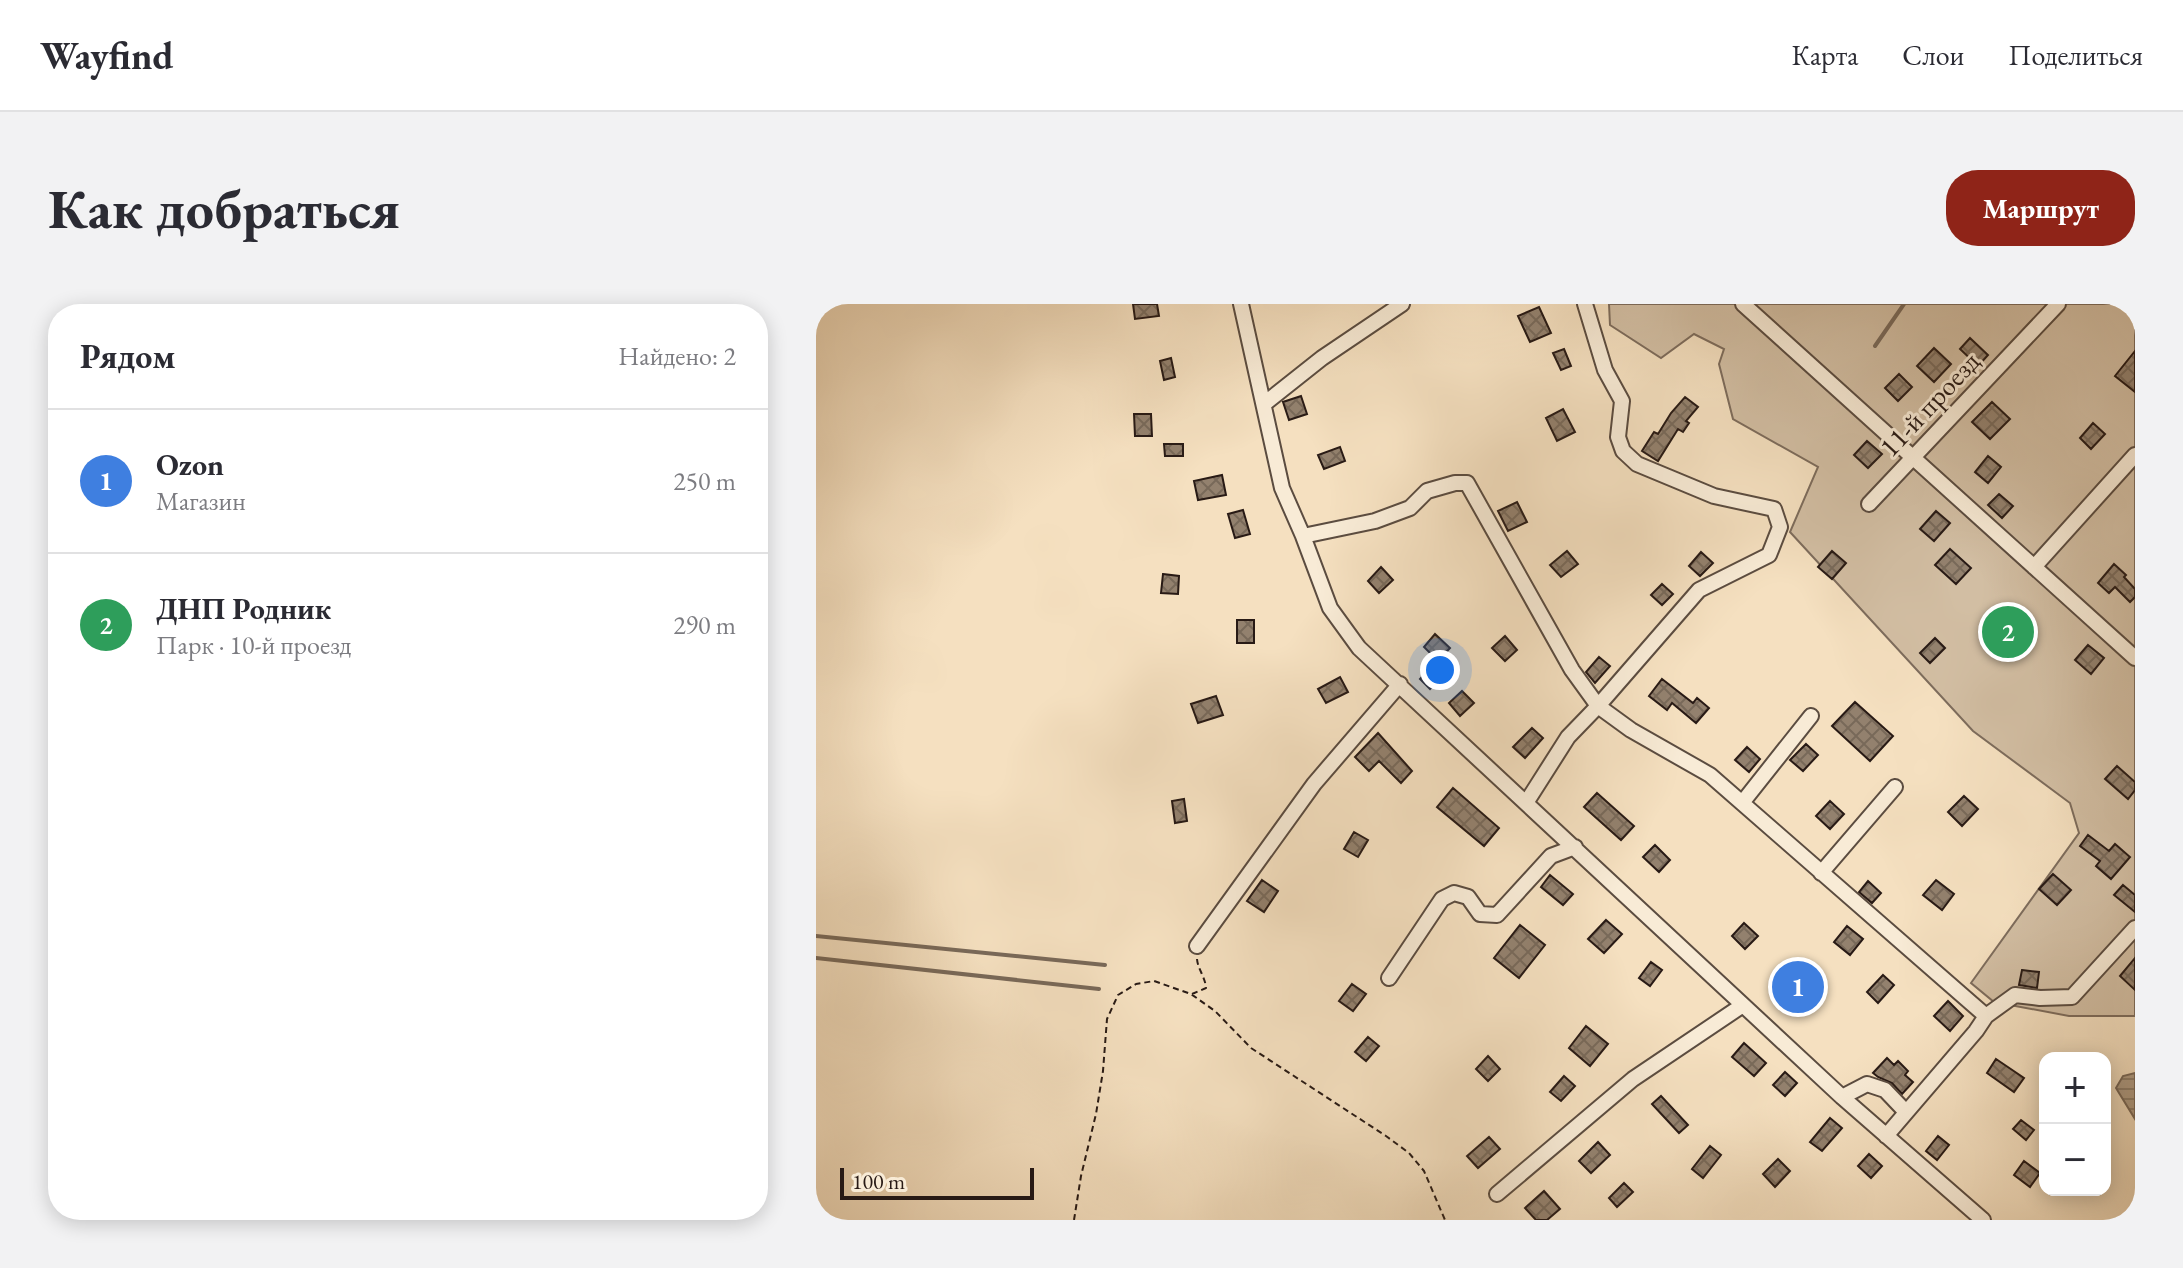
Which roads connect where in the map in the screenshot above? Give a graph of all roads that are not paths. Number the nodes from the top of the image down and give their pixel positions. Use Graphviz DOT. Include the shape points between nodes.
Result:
graph roads {
  1 [pos="1241,304"];
  2 [pos="1402,304"];
  3 [pos="1585,304"];
  4 [pos="1743,304"];
  5 [pos="2058,304"];
  6 [pos="1264,404"];
  7 [pos="2135,455"];
  8 [pos="1914,458"];
  9 [pos="1869,504"];
  10 [pos="1303,536"];
  11 [pos="2034,567"];
  12 [pos="2135,658"];
  13 [pos="1400,684"];
  14 [pos="1598,706"];
  15 [pos="1811,716"];
  16 [pos="1895,787"];
  17 [pos="1526,803"];
  18 [pos="1742,803"];
  19 [pos="1575,847"];
  20 [pos="1821,873"];
  21 [pos="2135,928"];
  22 [pos="1197,946"];
  23 [pos="1389,978"];
  24 [pos="1743,1005"];
  25 [pos="1986,1016"];
  26 [pos="1842,1097"];
  27 [pos="1905,1111"];
  28 [pos="1886,1136"];
  29 [pos="1497,1194"];
  30 [pos="1983,1220"];
  1 -- 6 [label="street"];
  2 -- 6 [label="street"];
  3 -- 14 [label="street" via="1605,370 1622,401 1618,437 1623,451 1637,464 1714,496 1774,509 1780,527 1769,555 1699,590"];
  4 -- 8 [label="street"];
  5 -- 8 [label="street, 11-й проезд"];
  6 -- 10 [label="street" via="1282,488"];
  7 -- 11 [label="street"];
  8 -- 9 [label="street, 11-й проезд"];
  8 -- 11 [label="street"];
  10 -- 13 [label="street" via="1330,608 1359,648"];
  10 -- 14 [label="street" via="1375,521 1410,508 1427,491 1467,483 1572,670"];
  11 -- 12 [label="street"];
  13 -- 17 [label="street"];
  13 -- 22 [label="street" via="1314,784"];
  14 -- 17 [label="street" via="1568,737"];
  14 -- 18 [label="street" via="1710,775"];
  15 -- 18 [label="street"];
  16 -- 20 [label="street"];
  17 -- 19 [label="street"];
  18 -- 20 [label="street"];
  19 -- 23 [label="street" via="1551,856 1497,915 1480,914 1468,897 1454,893 1442,899"];
  19 -- 24 [label="street"];
  20 -- 25 [label="street"];
  21 -- 25 [label="street" via="2072,997 2015,995"];
  24 -- 26 [label="street"];
  24 -- 29 [label="street" via="1633,1079"];
  25 -- 27 [label="street"];
  26 -- 27 [label="street" via="1867,1084 1885,1090"];
  26 -- 28 [label="street"];
  27 -- 28 [label="street"];
  28 -- 30 [label="street"];
}
